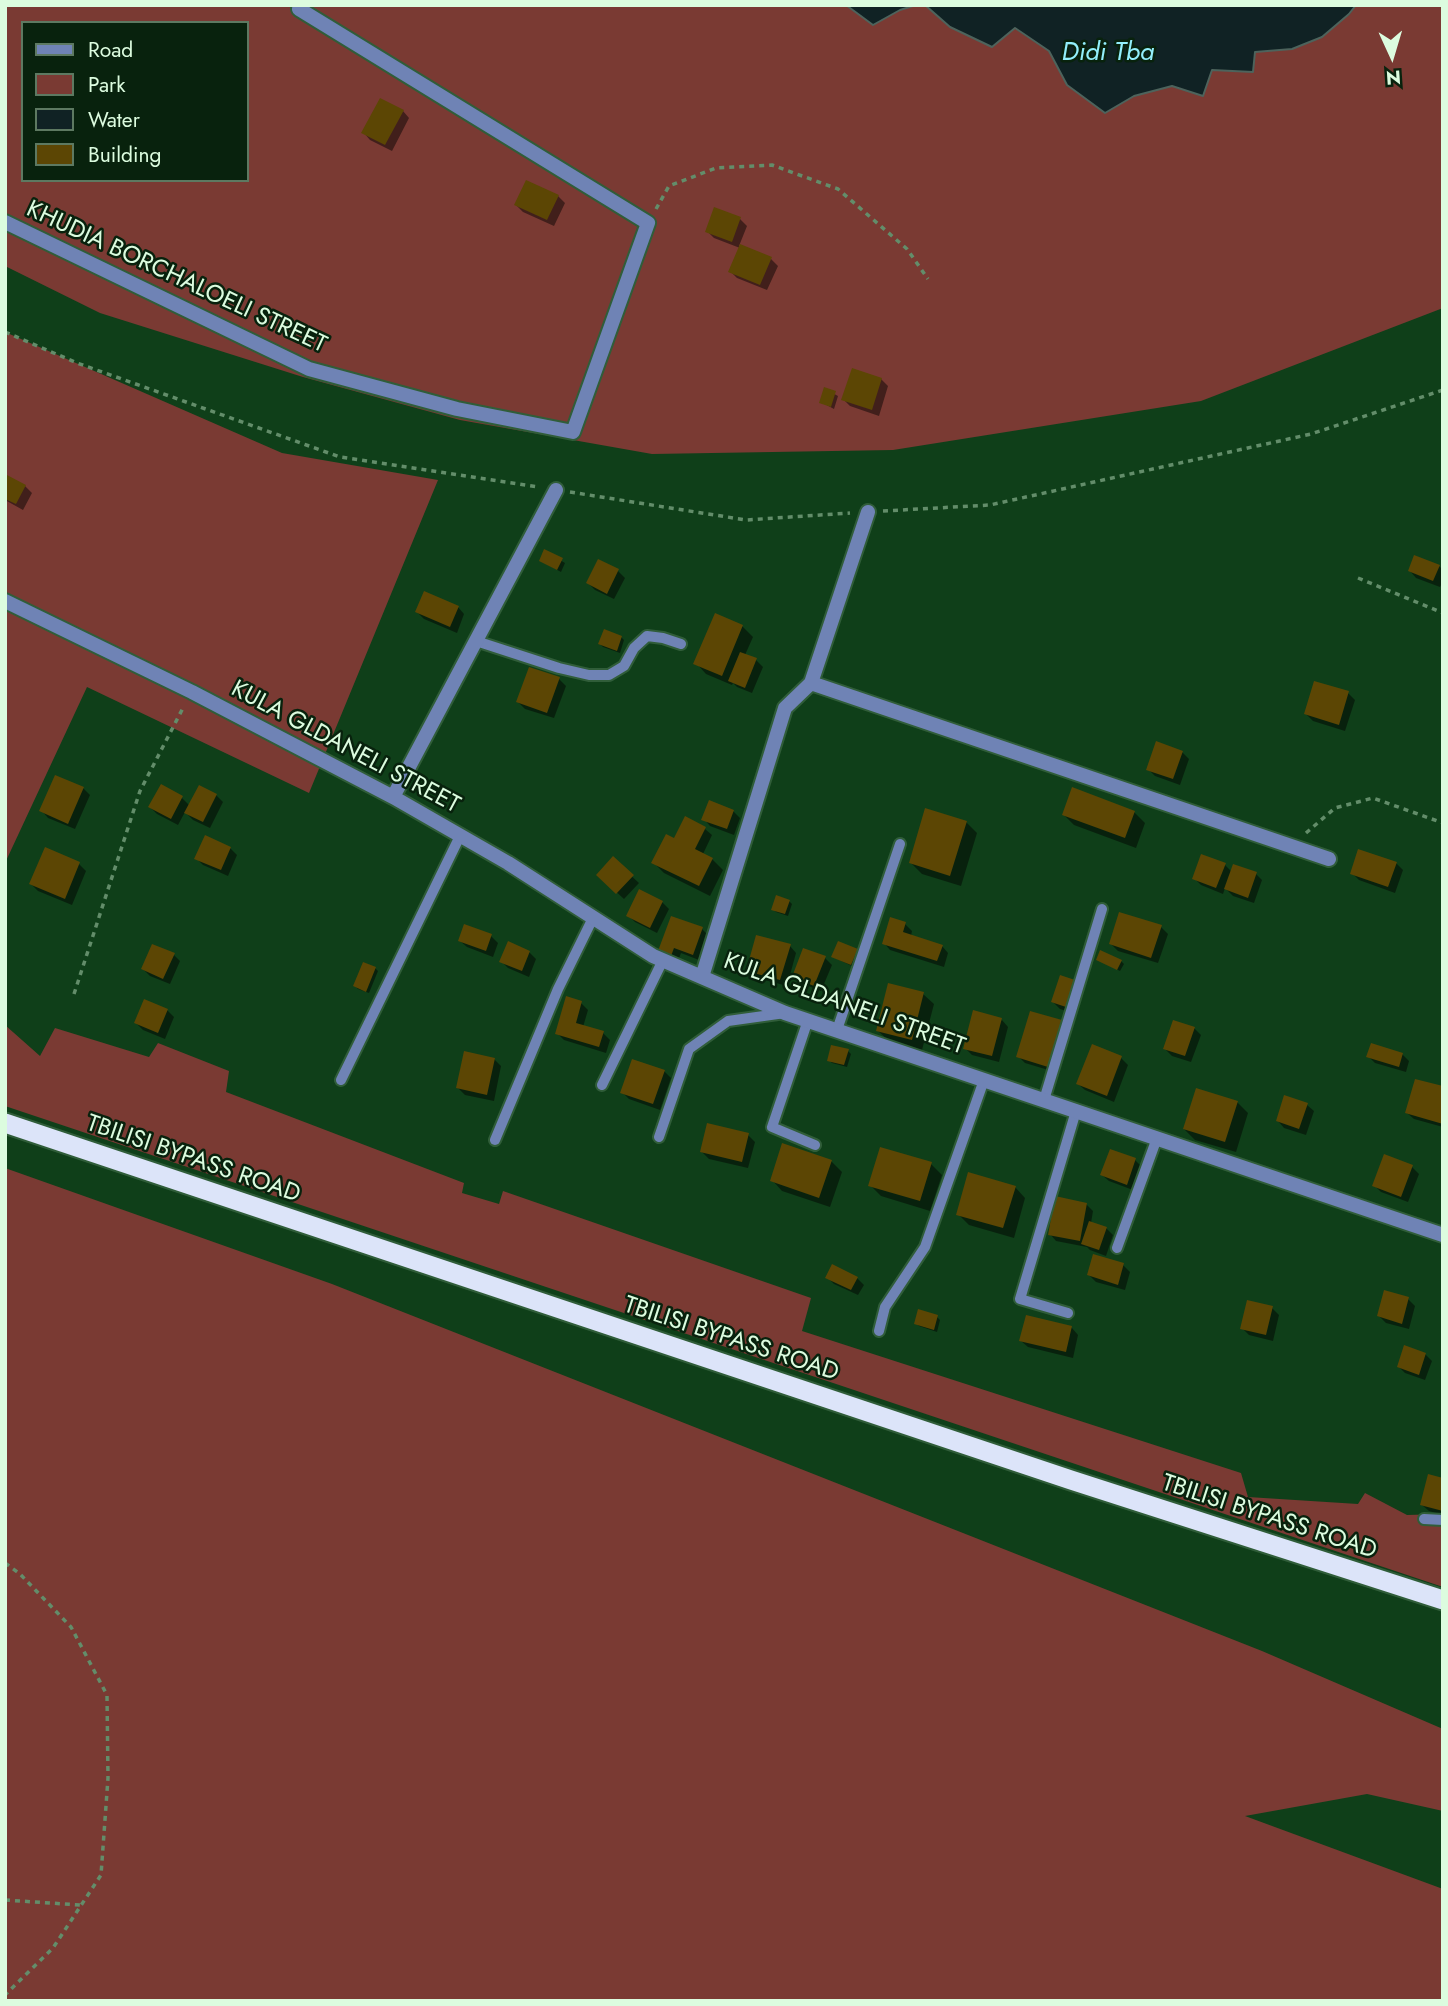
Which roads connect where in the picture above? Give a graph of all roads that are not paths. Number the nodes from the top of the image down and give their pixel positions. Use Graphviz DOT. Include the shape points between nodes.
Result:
graph roads {
  1 [pos="298,7"];
  2 [pos="5,222"];
  3 [pos="556,490"];
  4 [pos="868,512"];
  5 [pos="6,604"];
  6 [pos="476,641"];
  7 [pos="681,644"];
  8 [pos="811,683"];
  9 [pos="393,797"];
  10 [pos="460,836"];
  11 [pos="900,844"];
  12 [pos="1329,859"];
  13 [pos="1102,909"];
  14 [pos="593,918"];
  15 [pos="663,960"];
  16 [pos="702,977"];
  17 [pos="785,1013"];
  18 [pos="808,1020"];
  19 [pos="837,1030"];
  20 [pos="341,1080"];
  21 [pos="984,1080"];
  22 [pos="602,1085"];
  23 [pos="1044,1100"];
  24 [pos="1076,1111"];
  25 [pos="5,1123"];
  26 [pos="659,1136"];
  27 [pos="1157,1138"];
  28 [pos="495,1140"];
  29 [pos="815,1145"];
  30 [pos="1443,1235"];
  31 [pos="1117,1248"];
  32 [pos="1068,1313"];
  33 [pos="879,1331"];
  34 [pos="1424,1519"];
  35 [pos="1443,1520"];
  36 [pos="1443,1600"];
  1 -- 2 [label="street, KHUDIA BORCHALOELI STREET" via="648,223 573,432 457,409 309,369"];
  3 -- 6 [label="street"];
  4 -- 8 [label="street"];
  5 -- 9 [label="street, KULA GLDANELI STREET" via="192,692"];
  6 -- 7 [label="lane" via="589,675 609,674 624,666 647,636"];
  6 -- 9 [label="street"];
  8 -- 12 [label="street"];
  8 -- 16 [label="street" via="785,708"];
  9 -- 10 [label="street, KULA GLDANELI STREET"];
  10 -- 14 [label="street, KULA GLDANELI STREET"];
  10 -- 20 [label="lane"];
  11 -- 19 [label="lane"];
  13 -- 23 [label="lane"];
  14 -- 15 [label="street, KULA GLDANELI STREET"];
  14 -- 28 [label="lane"];
  15 -- 16 [label="street, KULA GLDANELI STREET"];
  15 -- 22 [label="lane"];
  16 -- 17 [label="street, KULA GLDANELI STREET"];
  17 -- 18 [label="street, KULA GLDANELI STREET"];
  17 -- 26 [label="lane" via="728,1021 689,1048"];
  18 -- 19 [label="street, KULA GLDANELI STREET"];
  18 -- 29 [label="lane" via="772,1127"];
  19 -- 21 [label="street, KULA GLDANELI STREET"];
  21 -- 23 [label="street, KULA GLDANELI STREET"];
  21 -- 33 [label="lane" via="925,1247 885,1307"];
  23 -- 24 [label="street, KULA GLDANELI STREET"];
  24 -- 27 [label="street, KULA GLDANELI STREET"];
  24 -- 32 [label="lane" via="1020,1300"];
  25 -- 36 [label="highway, TBILISI BYPASS ROAD"];
  27 -- 30 [label="street, KULA GLDANELI STREET"];
  27 -- 31 [label="lane"];
  34 -- 35 [label="lane"];
}
